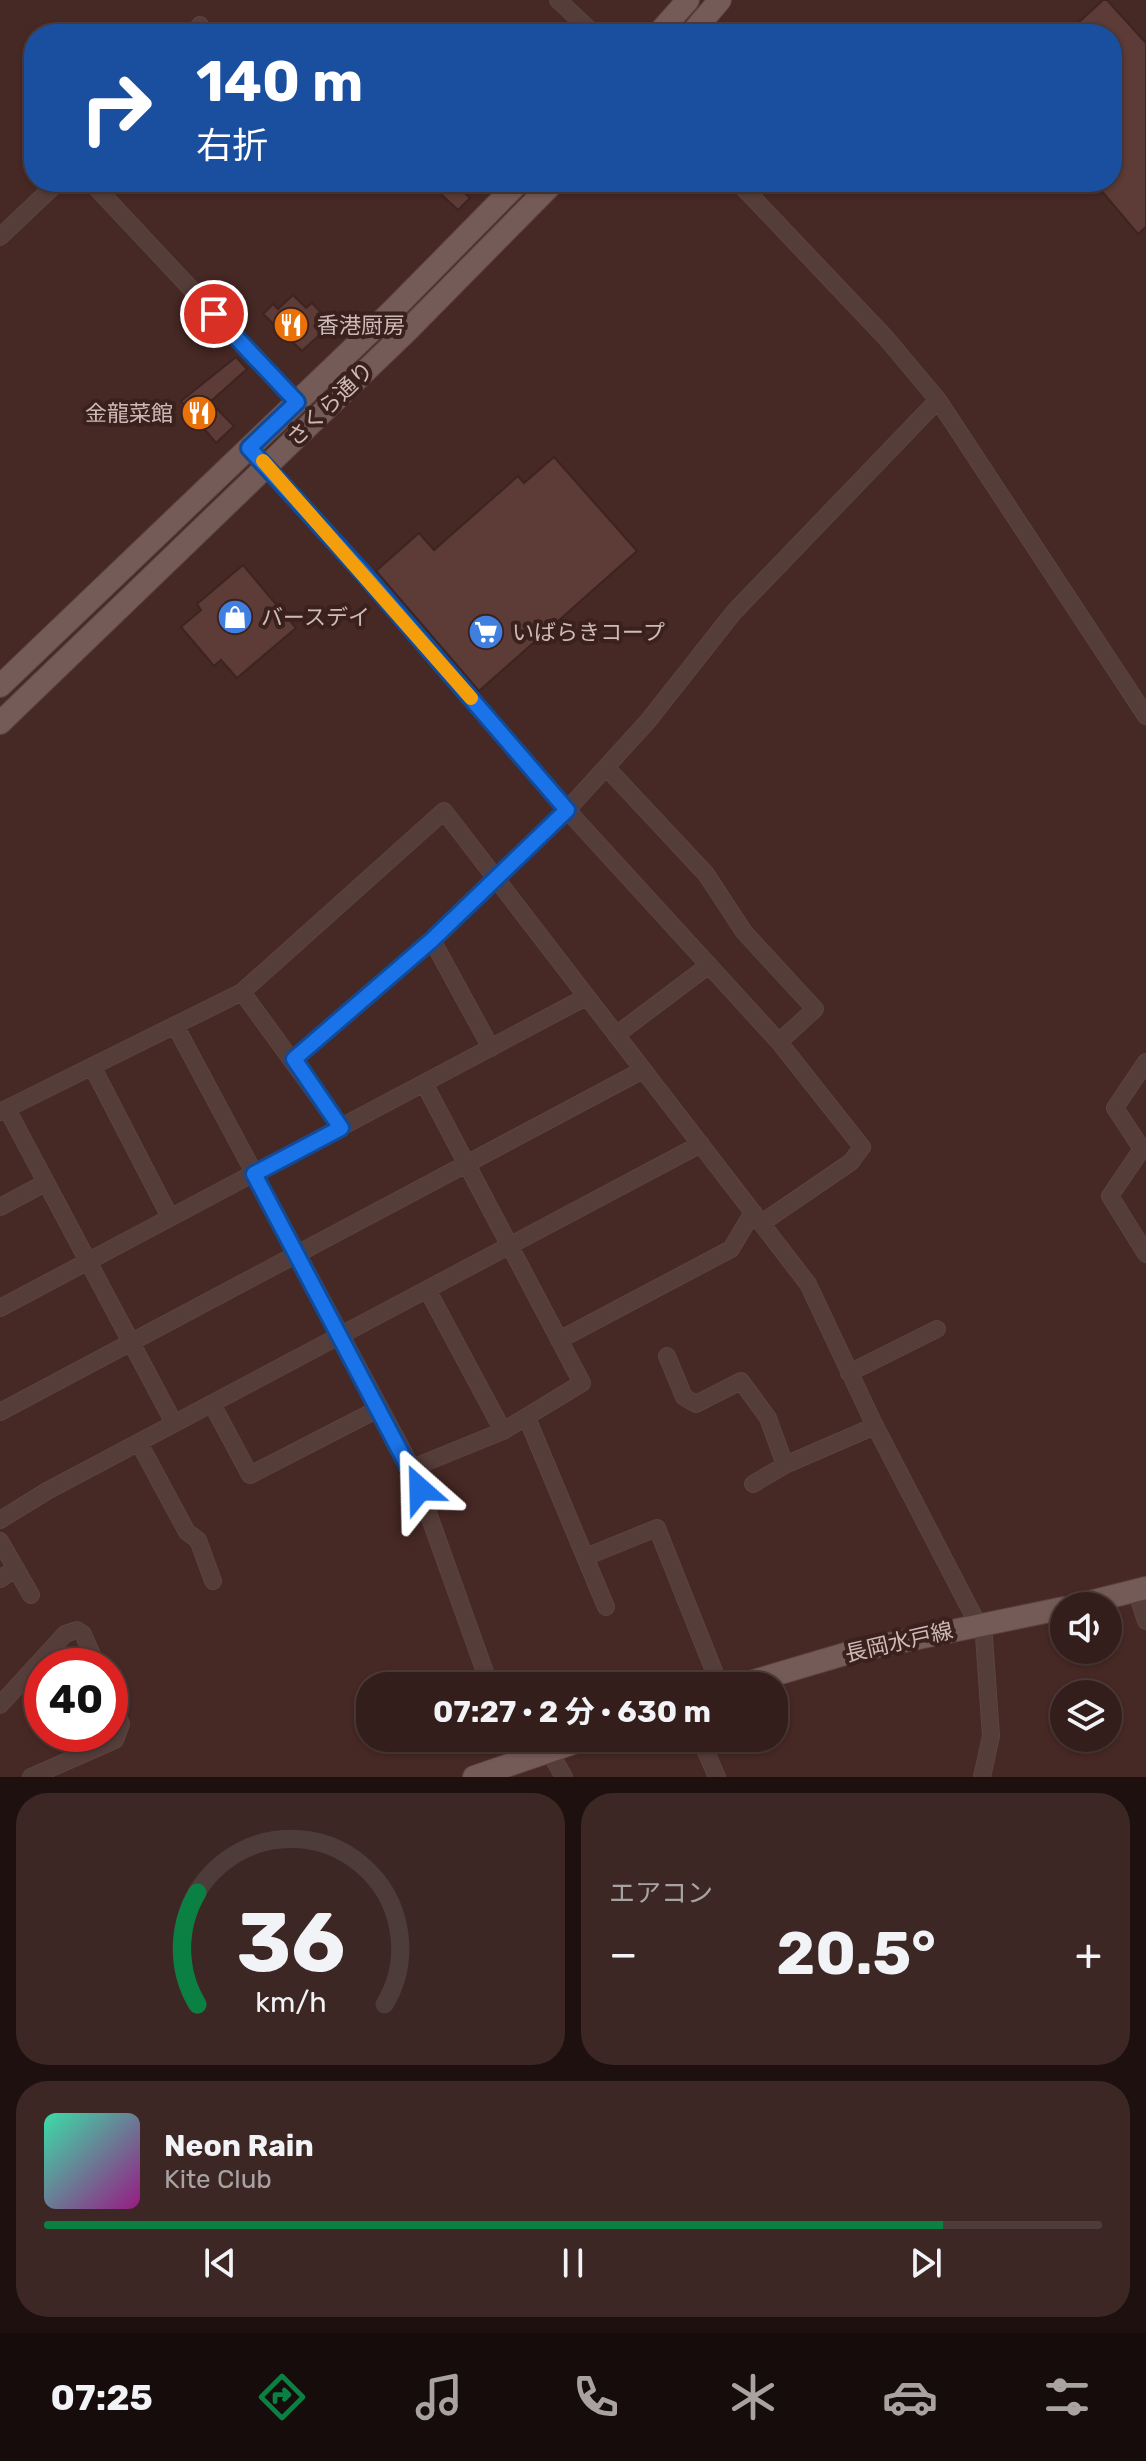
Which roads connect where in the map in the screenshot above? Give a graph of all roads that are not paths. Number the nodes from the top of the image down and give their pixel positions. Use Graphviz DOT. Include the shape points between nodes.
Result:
graph roads {
  1 [pos="558,0"];
  2 [pos="688,0"];
  3 [pos="720,0"];
  4 [pos="583,24"];
  5 [pos="667,24"];
  6 [pos="700,24"];
  7 [pos="47,192"];
  8 [pos="100,192"];
  9 [pos="509,192"];
  10 [pos="544,192"];
  11 [pos="747,192"];
  12 [pos="0,237"];
  13 [pos="938,400"];
  14 [pos="297,402"];
  15 [pos="249,448"];
  16 [pos="266,465"];
  17 [pos="0,686"];
  18 [pos="1146,716"];
  19 [pos="0,723"];
  20 [pos="606,767"];
  21 [pos="567,810"];
  22 [pos="498,877"];
  23 [pos="432,940"];
  24 [pos="709,965"];
  25 [pos="242,992"];
  26 [pos="586,997"];
  27 [pos="176,1027"];
  28 [pos="616,1035"];
  29 [pos="779,1042"];
  30 [pos="491,1048"];
  31 [pos="294,1059"];
  32 [pos="1146,1062"];
  33 [pos="93,1068"];
  34 [pos="643,1070"];
  35 [pos="425,1085"];
  36 [pos="3,1110"];
  37 [pos="341,1128"];
  38 [pos="701,1144"];
  39 [pos="467,1165"];
  40 [pos="254,1174"];
  41 [pos="45,1183"];
  42 [pos="0,1207"];
  43 [pos="170,1217"];
  44 [pos="758,1217"];
  45 [pos="509,1246"];
  46 [pos="1146,1254"];
  47 [pos="299,1255"];
  48 [pos="88,1262"];
  49 [pos="428,1291"];
  50 [pos="0,1308"];
  51 [pos="937,1329"];
  52 [pos="342,1335"];
  53 [pos="559,1340"];
  54 [pos="131,1341"];
  55 [pos="667,1356"];
  56 [pos="849,1373"];
  57 [pos="212,1404"];
  58 [pos="380,1408"];
  59 [pos="0,1412"];
  60 [pos="527,1418"];
  61 [pos="174,1423"];
  62 [pos="875,1426"];
  63 [pos="503,1431"];
  64 [pos="139,1443"];
  65 [pos="785,1465"];
  66 [pos="412,1468"];
  67 [pos="753,1484"];
  68 [pos="0,1520"];
  69 [pos="0,1541"];
  70 [pos="588,1556"];
  71 [pos="16,1568"];
  72 [pos="0,1579"];
  73 [pos="213,1581"];
  74 [pos="1141,1590"];
  75 [pos="31,1595"];
  76 [pos="606,1607"];
  77 [pos="1050,1611"];
  78 [pos="1146,1621"];
  79 [pos="979,1624"];
  80 [pos="52,1648"];
  81 [pos="89,1648"];
  82 [pos="485,1672"];
  83 [pos="714,1672"];
  84 [pos="784,1672"];
  85 [pos="24,1679"];
  86 [pos="0,1705"];
  87 [pos="88,1752"];
  88 [pos="513,1752"];
  89 [pos="546,1752"];
  90 [pos="550,1752"];
  91 [pos="706,1752"];
  92 [pos="516,1762"];
  93 [pos="31,1777"];
  94 [pos="474,1777"];
  95 [pos="564,1777"];
  96 [pos="717,1777"];
  97 [pos="982,1777"];
  1 -- 4 [label="street"];
  2 -- 5 [label="main road"];
  3 -- 6 [label="main road"];
  7 -- 12 [label="street"];
  8 -- 14 [label="street"];
  9 -- 14 [label="main road, さくら通り"];
  10 -- 16 [label="main road, さくら通り"];
  11 -- 13 [label="street"];
  13 -- 18 [label="street"];
  13 -- 20 [label="street" via="734,612"];
  14 -- 15 [label="main road, さくら通り"];
  15 -- 16 [label="street"];
  15 -- 17 [label="main road, さくら通り"];
  16 -- 19 [label="main road, さくら通り"];
  16 -- 21 [label="street"];
  20 -- 21 [label="street"];
  20 -- 29 [label="street" via="706,874 744,932 815,1009"];
  21 -- 22 [label="street"];
  21 -- 24 [label="street"];
  22 -- 23 [label="street"];
  22 -- 25 [label="street" via="444,811"];
  22 -- 26 [label="street"];
  23 -- 30 [label="street"];
  23 -- 31 [label="street"];
  24 -- 28 [label="street"];
  24 -- 29 [label="street"];
  25 -- 27 [label="street"];
  25 -- 31 [label="street"];
  26 -- 28 [label="street"];
  26 -- 30 [label="street"];
  27 -- 33 [label="street"];
  27 -- 40 [label="street"];
  28 -- 34 [label="street"];
  29 -- 44 [label="street" via="862,1147 851,1162"];
  30 -- 35 [label="street"];
  31 -- 37 [label="street"];
  32 -- 46 [label="street" via="1115,1108 1142,1149 1110,1196"];
  33 -- 36 [label="street"];
  33 -- 43 [label="street"];
  34 -- 38 [label="street"];
  34 -- 39 [label="street"];
  35 -- 37 [label="street"];
  35 -- 39 [label="street"];
  36 -- 41 [label="street"];
  37 -- 40 [label="street"];
  38 -- 44 [label="street"];
  38 -- 45 [label="street"];
  39 -- 45 [label="street"];
  39 -- 47 [label="street"];
  40 -- 43 [label="street"];
  40 -- 47 [label="street"];
  41 -- 42 [label="street"];
  41 -- 48 [label="street"];
  43 -- 48 [label="street"];
  44 -- 53 [label="street" via="731,1249"];
  44 -- 56 [label="street" via="808,1284"];
  45 -- 49 [label="street"];
  45 -- 53 [label="street"];
  47 -- 52 [label="street"];
  47 -- 54 [label="street"];
  48 -- 50 [label="street"];
  48 -- 54 [label="street"];
  49 -- 52 [label="street"];
  49 -- 63 [label="street"];
  51 -- 56 [label="street"];
  52 -- 57 [label="street"];
  52 -- 58 [label="street"];
  53 -- 60 [label="street" via="582,1383"];
  54 -- 59 [label="street"];
  54 -- 61 [label="street"];
  55 -- 65 [label="street" via="684,1397 696,1404 741,1381 768,1418"];
  56 -- 62 [label="street"];
  57 -- 58 [label="street" via="250,1475"];
  57 -- 61 [label="street"];
  58 -- 66 [label="street"];
  60 -- 63 [label="street"];
  60 -- 70 [label="street"];
  61 -- 64 [label="street"];
  62 -- 65 [label="street"];
  62 -- 79 [label="street"];
  63 -- 66 [label="street"];
  64 -- 68 [label="street"];
  64 -- 73 [label="street" via="187,1532 198,1540"];
  65 -- 67 [label="street"];
  66 -- 82 [label="street"];
  69 -- 71 [label="street"];
  70 -- 76 [label="street"];
  70 -- 83 [label="street" via="657,1528"];
  71 -- 72 [label="street"];
  71 -- 75 [label="street"];
  74 -- 78 [label="street"];
  77 -- 79 [label="main road, 長岡水戸線"];
  79 -- 84 [label="main road, 長岡水戸線"];
  79 -- 97 [label="street" via="991,1736"];
  80 -- 81 [label="street" via="77,1630"];
  85 -- 86 [label="street"];
  87 -- 93 [label="street"];
  88 -- 92 [label="street"];
  89 -- 92 [label="main road"];
  90 -- 95 [label="street"];
  91 -- 96 [label="street"];
  92 -- 94 [label="main road"];
}
